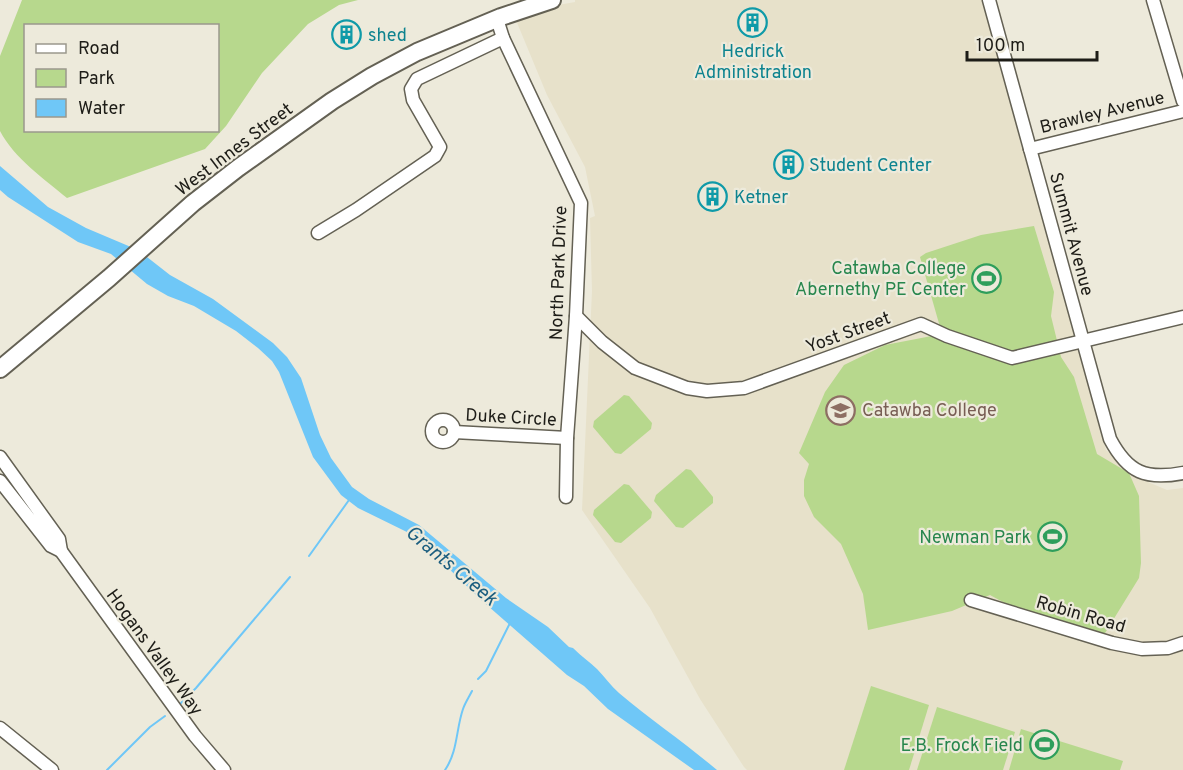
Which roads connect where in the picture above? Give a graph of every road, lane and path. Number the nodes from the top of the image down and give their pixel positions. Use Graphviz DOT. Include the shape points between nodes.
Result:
graph roads {
  1 [pos="552,0"];
  2 [pos="989,0"];
  3 [pos="1153,0"];
  4 [pos="529,5"];
  5 [pos="497,19"];
  6 [pos="503,38"];
  7 [pos="1183,101"];
  8 [pos="1183,111"];
  9 [pos="1030,149"];
  10 [pos="318,233"];
  11 [pos="576,316"];
  12 [pos="1183,317"];
  13 [pos="1083,341"];
  14 [pos="0,369"];
  15 [pos="454,432"];
  16 [pos="567,438"];
  17 [pos="0,458"];
  18 [pos="1183,473"];
  19 [pos="0,481"];
  20 [pos="566,496"];
  21 [pos="61,551"];
  22 [pos="971,600"];
  23 [pos="1183,643"];
  24 [pos="0,728"];
  25 [pos="52,770"];
  26 [pos="224,770"];
  1 -- 4 [label="main road, West Innes Street"];
  2 -- 9 [label="street, Summit Avenue"];
  3 -- 7 [label="street"];
  4 -- 5 [label="main road, West Innes Street"];
  5 -- 6 [label="street, North Park Drive"];
  5 -- 14 [label="main road, West Innes Street" via="417,52 333,101 238,168"];
  6 -- 10 [label="street" via="417,79 411,89 440,147 435,156"];
  6 -- 11 [label="street, North Park Drive" via="581,203"];
  8 -- 9 [label="street, Brawley Avenue"];
  9 -- 13 [label="street, Summit Avenue"];
  11 -- 13 [label="street, Yost Street" via="635,368 687,388 707,391 744,388 921,324 1012,358"];
  11 -- 16 [label="street, North Park Drive"];
  12 -- 13 [label="street, Yost Street"];
  13 -- 18 [label="street, Summit Avenue" via="1110,439 1124,459 1135,470 1150,476"];
  15 -- 16 [label="street, Duke Circle"];
  16 -- 20 [label="street, North Park Drive"];
  17 -- 21 [label="street, Hogans Valley Way" via="60,539"];
  19 -- 21 [label="street, Hogans Valley Way" via="51,546"];
  21 -- 26 [label="street, Hogans Valley Way"];
  22 -- 23 [label="street, Robin Road" via="1142,650"];
  24 -- 25 [label="street"];
}
